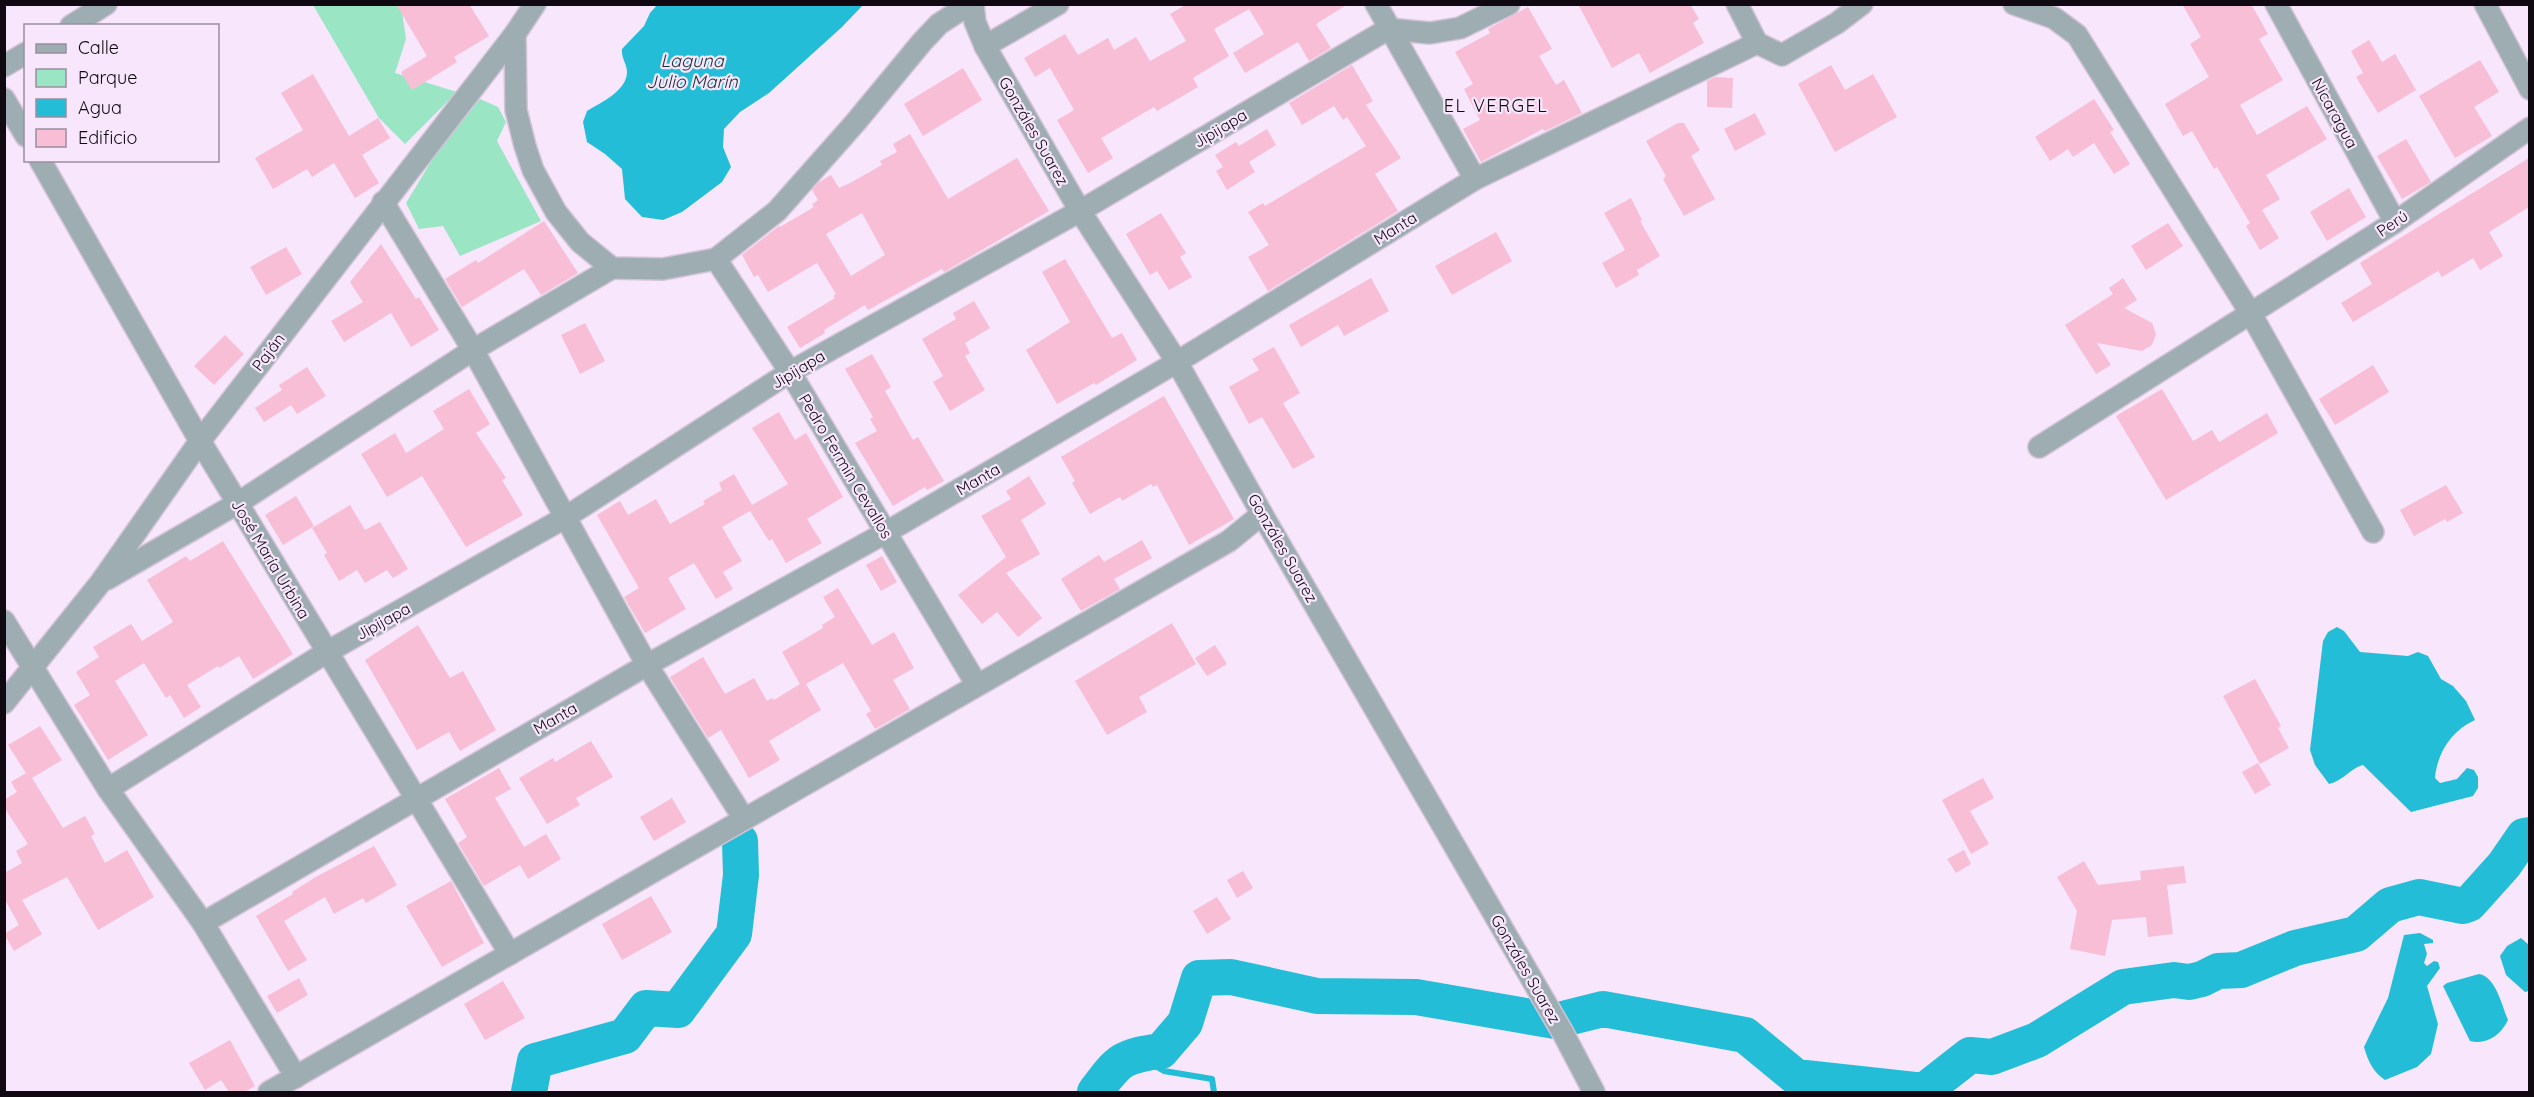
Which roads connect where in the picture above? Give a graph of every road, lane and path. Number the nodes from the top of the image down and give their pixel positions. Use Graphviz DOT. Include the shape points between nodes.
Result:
graph roads {
  1 [pos="106,4"];
  2 [pos="535,4"];
  3 [pos="971,4"];
  4 [pos="1058,4"];
  5 [pos="1376,4"];
  6 [pos="1509,4"];
  7 [pos="1737,4"];
  8 [pos="1862,4"];
  9 [pos="2014,4"];
  10 [pos="2276,4"];
  11 [pos="2485,4"];
  12 [pos="74,24"];
  13 [pos="1389,29"];
  14 [pos="515,34"];
  15 [pos="1757,43"];
  16 [pos="984,46"];
  17 [pos="24,54"];
  18 [pos="4,66"];
  19 [pos="2529,89"];
  20 [pos="4,99"];
  21 [pos="2529,129"];
  22 [pos="24,133"];
  23 [pos="41,162"];
  24 [pos="1475,179"];
  25 [pos="383,202"];
  26 [pos="1080,210"];
  27 [pos="2395,222"];
  28 [pos="716,258"];
  29 [pos="612,268"];
  30 [pos="2251,314"];
  31 [pos="473,350"];
  32 [pos="1177,362"];
  33 [pos="790,372"];
  34 [pos="200,441"];
  35 [pos="2039,447"];
  36 [pos="238,503"];
  37 [pos="1262,514"];
  38 [pos="566,517"];
  39 [pos="2373,532"];
  40 [pos="885,533"];
  41 [pos="101,582"];
  42 [pos="4,621"];
  43 [pos="327,652"];
  44 [pos="647,665"];
  45 [pos="33,666"];
  46 [pos="977,686"];
  47 [pos="4,703"];
  48 [pos="108,789"];
  49 [pos="416,799"];
  50 [pos="744,819"];
  51 [pos="203,923"];
  52 [pos="510,954"];
  53 [pos="296,1077"];
  54 [pos="269,1092"];
  55 [pos="1594,1092"];
  1 -- 12 [label="street"];
  2 -- 14 [label="street, Paján"];
  3 -- 16 [label="street, Gonzáles Suarez"];
  3 -- 28 [label="street" via="939,24 777,211"];
  4 -- 16 [label="street"];
  5 -- 13 [label="street"];
  6 -- 13 [label="street" via="1460,28 1430,33"];
  7 -- 15 [label="street"];
  8 -- 15 [label="street" via="1782,55"];
  9 -- 30 [label="street" via="2054,18 2077,35"];
  10 -- 27 [label="street, Nicaragua"];
  11 -- 19 [label="street"];
  13 -- 24 [label="street"];
  13 -- 26 [label="street, Jipijapa"];
  14 -- 25 [label="street, Paján"];
  14 -- 29 [label="street" via="516,110 533,170 556,212 580,242"];
  15 -- 24 [label="street, Manta"];
  16 -- 26 [label="street, Gonzáles Suarez"];
  17 -- 18 [label="street"];
  20 -- 22 [label="street"];
  21 -- 27 [label="street, Perú"];
  23 -- 34 [label="street, José María Urbina"];
  24 -- 32 [label="street, Manta"];
  25 -- 31 [label="street"];
  25 -- 34 [label="street, Paján"];
  26 -- 32 [label="street, Gonzáles Suarez"];
  26 -- 33 [label="street, Jipijapa"];
  27 -- 30 [label="street, Perú"];
  28 -- 29 [label="street" via="663,269"];
  28 -- 33 [label="street, Pedro Fermin Cevallos"];
  29 -- 31 [label="street"];
  30 -- 35 [label="street, Perú"];
  30 -- 39 [label="street"];
  31 -- 36 [label="street"];
  31 -- 38 [label="street"];
  32 -- 37 [label="street, Gonzáles Suarez"];
  32 -- 40 [label="street, Manta"];
  33 -- 38 [label="street, Jipijapa"];
  33 -- 40 [label="street, Pedro Fermin Cevallos"];
  34 -- 36 [label="street, José María Urbina"];
  34 -- 41 [label="street, Paján"];
  36 -- 41 [label="street"];
  36 -- 43 [label="street, José María Urbina"];
  37 -- 46 [label="street" via="1229,541"];
  37 -- 55 [label="street, Gonzáles Suarez" via="1388,727"];
  38 -- 43 [label="street, Jipijapa"];
  38 -- 44 [label="street"];
  40 -- 44 [label="street, Manta"];
  40 -- 46 [label="street, Pedro Fermin Cevallos"];
  41 -- 45 [label="street, Paján"];
  42 -- 45 [label="street"];
  43 -- 48 [label="street, Jipijapa"];
  43 -- 49 [label="street, José María Urbina"];
  44 -- 49 [label="street, Manta"];
  44 -- 50 [label="street"];
  45 -- 47 [label="street, Paján"];
  45 -- 48 [label="street"];
  46 -- 50 [label="street"];
  48 -- 51 [label="street"];
  49 -- 51 [label="street, Manta"];
  49 -- 52 [label="street, José María Urbina"];
  50 -- 52 [label="street"];
  51 -- 53 [label="street"];
  52 -- 53 [label="street"];
  53 -- 54 [label="street"];
}
